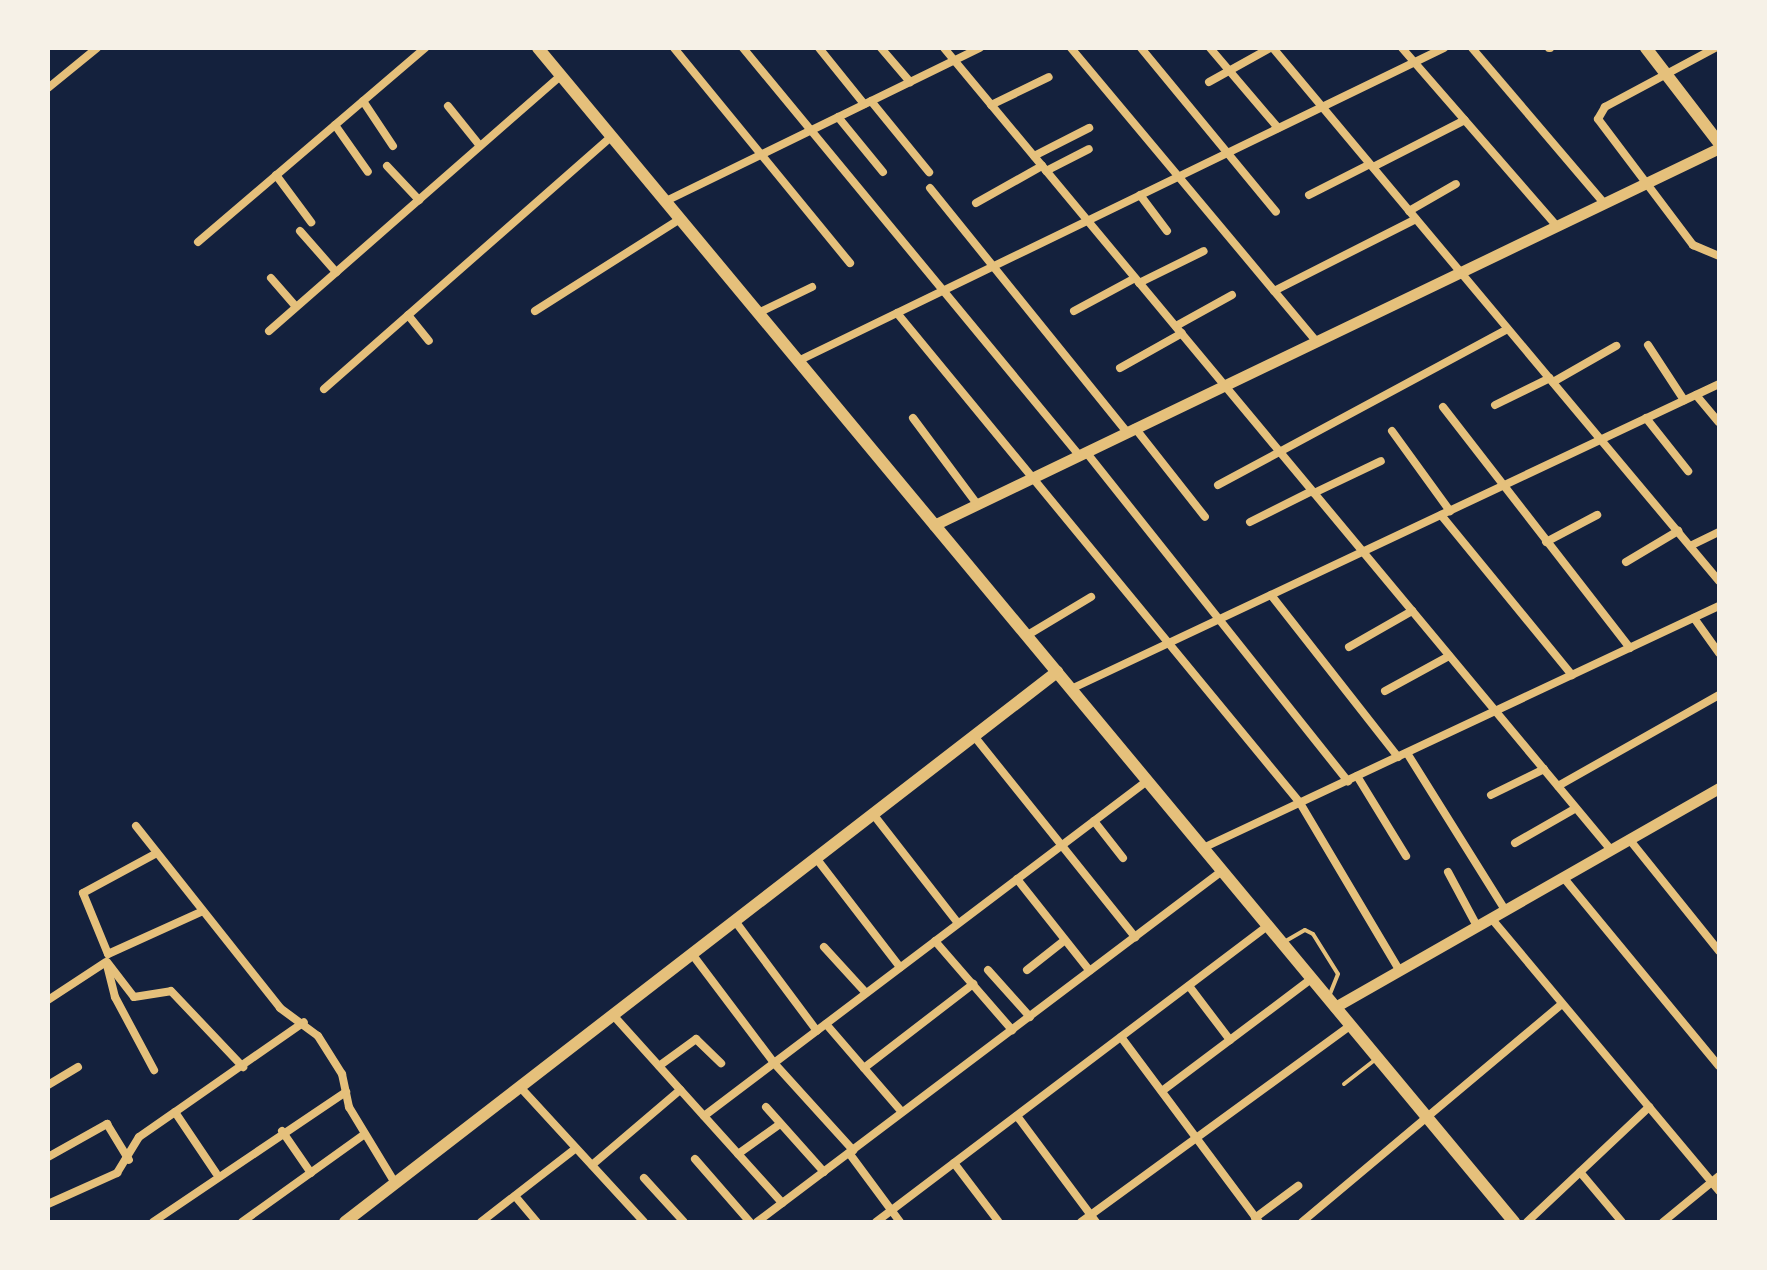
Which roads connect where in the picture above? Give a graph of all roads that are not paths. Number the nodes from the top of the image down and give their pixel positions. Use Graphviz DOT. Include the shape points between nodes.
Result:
graph roads {
  1 [pos="97,48"];
  2 [pos="425,48"];
  3 [pos="538,48"];
  4 [pos="674,48"];
  5 [pos="743,48"];
  6 [pos="819,48"];
  7 [pos="881,48"];
  8 [pos="944,48"];
  9 [pos="980,48"];
  10 [pos="1071,48"];
  11 [pos="1141,48"];
  12 [pos="1210,48"];
  13 [pos="1272,48"];
  14 [pos="1402,48"];
  15 [pos="1444,48"];
  16 [pos="1472,48"];
  17 [pos="1646,48"];
  18 [pos="1715,48"];
  19 [pos="954,60"];
  20 [pos="1414,62"];
  21 [pos="1229,71"];
  22 [pos="1665,74"];
  23 [pos="561,75"];
  24 [pos="1049,77"];
  25 [pos="910,82"];
  26 [pos="1209,82"];
  27 [pos="48,88"];
  28 [pos="363,101"];
  29 [pos="868,103"];
  30 [pos="991,105"];
  31 [pos="448,106"];
  32 [pos="1321,106"];
  33 [pos="838,117"];
  34 [pos="1465,120"];
  35 [pos="335,125"];
  36 [pos="1089,128"];
  37 [pos="1278,128"];
  38 [pos="810,131"];
  39 [pos="612,136"];
  40 [pos="393,146"];
  41 [pos="480,146"];
  42 [pos="1719,146"];
  43 [pos="1089,149"];
  44 [pos="1227,153"];
  45 [pos="761,154"];
  46 [pos="1034,156"];
  47 [pos="387,166"];
  48 [pos="1372,166"];
  49 [pos="1044,169"];
  50 [pos="368,172"];
  51 [pos="883,172"];
  52 [pos="929,172"];
  53 [pos="276,175"];
  54 [pos="1179,177"];
  55 [pos="1456,184"];
  56 [pos="1643,184"];
  57 [pos="930,188"];
  58 [pos="1140,195"];
  59 [pos="1309,195"];
  60 [pos="419,200"];
  61 [pos="666,201"];
  62 [pos="976,203"];
  63 [pos="1604,203"];
  64 [pos="1409,211"];
  65 [pos="1276,212"];
  66 [pos="680,219"];
  67 [pos="1416,219"];
  68 [pos="1087,220"];
  69 [pos="311,222"];
  70 [pos="1557,226"];
  71 [pos="300,231"];
  72 [pos="1167,231"];
  73 [pos="198,242"];
  74 [pos="1204,251"];
  75 [pos="1719,256"];
  76 [pos="850,263"];
  77 [pos="994,267"];
  78 [pos="336,272"];
  79 [pos="1460,272"];
  80 [pos="271,278"];
  81 [pos="1137,280"];
  82 [pos="812,287"];
  83 [pos="943,291"];
  84 [pos="1274,291"];
  85 [pos="1232,295"];
  86 [pos="296,307"];
  87 [pos="535,311"];
  88 [pos="1074,311"];
  89 [pos="758,313"];
  90 [pos="897,313"];
  91 [pos="408,315"];
  92 [pos="1508,329"];
  93 [pos="1179,330"];
  94 [pos="269,331"];
  95 [pos="429,341"];
  96 [pos="1316,341"];
  97 [pos="1648,345"];
  98 [pos="1616,346"];
  99 [pos="798,361"];
  100 [pos="1120,368"];
  101 [pos="1551,380"];
  102 [pos="1224,384"];
  103 [pos="1719,384"];
  104 [pos="324,389"];
  105 [pos="1696,395"];
  106 [pos="1684,400"];
  107 [pos="1495,405"];
  108 [pos="1443,407"];
  109 [pos="913,418"];
  110 [pos="1646,418"];
  111 [pos="1719,422"];
  112 [pos="1131,430"];
  113 [pos="1392,431"];
  114 [pos="1601,440"];
  115 [pos="1280,451"];
  116 [pos="1083,453"];
  117 [pos="1381,461"];
  118 [pos="1688,471"];
  119 [pos="1032,477"];
  120 [pos="1218,485"];
  121 [pos="1502,486"];
  122 [pos="1313,492"];
  123 [pos="977,504"];
  124 [pos="1445,513"];
  125 [pos="1597,515"];
  126 [pos="1205,517"];
  127 [pos="1250,522"];
  128 [pos="934,525"];
  129 [pos="1678,531"];
  130 [pos="1719,532"];
  131 [pos="1546,542"];
  132 [pos="1690,546"];
  133 [pos="1363,552"];
  134 [pos="1626,562"];
  135 [pos="1719,581"];
  136 [pos="1271,595"];
  137 [pos="1091,597"];
  138 [pos="1719,606"];
  139 [pos="1412,611"];
  140 [pos="1694,618"];
  141 [pos="1219,619"];
  142 [pos="1026,636"];
  143 [pos="1168,642"];
  144 [pos="1349,647"];
  145 [pos="1630,648"];
  146 [pos="1719,653"];
  147 [pos="1449,656"];
  148 [pos="1057,672"];
  149 [pos="1572,675"];
  150 [pos="1071,689"];
  151 [pos="1385,691"];
  152 [pos="1719,695"];
  153 [pos="1496,712"];
  154 [pos="974,736"];
  155 [pos="1407,753"];
  156 [pos="1398,757"];
  157 [pos="1544,769"];
  158 [pos="1357,776"];
  159 [pos="1147,781"];
  160 [pos="1348,781"];
  161 [pos="1558,786"];
  162 [pos="1719,788"];
  163 [pos="1491,795"];
  164 [pos="1300,803"];
  165 [pos="1576,808"];
  166 [pos="873,814"];
  167 [pos="1094,821"];
  168 [pos="136,826"];
  169 [pos="1629,839"];
  170 [pos="1515,843"];
  171 [pos="1062,845"];
  172 [pos="1203,848"];
  173 [pos="1611,850"];
  174 [pos="157,853"];
  175 [pos="1406,856"];
  176 [pos="816,858"];
  177 [pos="1123,858"];
  178 [pos="1222,871"];
  179 [pos="1448,872"];
  180 [pos="1563,877"];
  181 [pos="1017,879"];
  182 [pos="1505,910"];
  183 [pos="203,911"];
  184 [pos="1491,918"];
  185 [pos="735,921"];
  186 [pos="958,923"];
  187 [pos="1268,926"];
  188 [pos="1477,926"];
  189 [pos="1135,937"];
  190 [pos="1065,940"];
  191 [pos="935,941"];
  192 [pos="1282,943"];
  193 [pos="824,947"];
  194 [pos="1719,951"];
  195 [pos="692,954"];
  196 [pos="107,958"];
  197 [pos="900,967"];
  198 [pos="988,970"];
  199 [pos="1027,970"];
  200 [pos="1399,970"];
  201 [pos="1090,971"];
  202 [pos="1311,979"];
  203 [pos="973,984"];
  204 [pos="1189,986"];
  205 [pos="866,993"];
  206 [pos="49,996"];
  207 [pos="1331,1002"];
  208 [pos="1562,1004"];
  209 [pos="613,1015"];
  210 [pos="1030,1017"];
  211 [pos="304,1022"];
  212 [pos="826,1024"];
  213 [pos="1350,1026"];
  214 [pos="1012,1030"];
  215 [pos="817,1031"];
  216 [pos="1121,1037"];
  217 [pos="1230,1040"];
  218 [pos="1377,1058"];
  219 [pos="721,1063"];
  220 [pos="774,1063"];
  221 [pos="659,1066"];
  222 [pos="1719,1066"];
  223 [pos="78,1067"];
  224 [pos="243,1067"];
  225 [pos="864,1068"];
  226 [pos="154,1070"];
  227 [pos="1344,1084"];
  228 [pos="48,1085"];
  229 [pos="520,1087"];
  230 [pos="680,1090"];
  231 [pos="1162,1091"];
  232 [pos="346,1092"];
  233 [pos="766,1107"];
  234 [pos="1649,1107"];
  235 [pos="175,1112"];
  236 [pos="902,1112"];
  237 [pos="704,1116"];
  238 [pos="1017,1116"];
  239 [pos="1428,1119"];
  240 [pos="780,1124"];
  241 [pos="282,1131"];
  242 [pos="365,1134"];
  243 [pos="1196,1138"];
  244 [pos="576,1148"];
  245 [pos="851,1151"];
  246 [pos="738,1154"];
  247 [pos="48,1157"];
  248 [pos="695,1159"];
  249 [pos="129,1161"];
  250 [pos="954,1163"];
  251 [pos="592,1165"];
  252 [pos="824,1172"];
  253 [pos="1580,1172"];
  254 [pos="216,1173"];
  255 [pos="311,1173"];
  256 [pos="644,1178"];
  257 [pos="1715,1179"];
  258 [pos="395,1183"];
  259 [pos="1298,1186"];
  260 [pos="1719,1191"];
  261 [pos="515,1196"];
  262 [pos="782,1203"];
  263 [pos="48,1204"];
  264 [pos="891,1210"];
  265 [pos="1094,1218"];
  266 [pos="1257,1220"];
  267 [pos="998,1221"];
  268 [pos="153,1222"];
  269 [pos="242,1222"];
  270 [pos="345,1222"];
  271 [pos="481,1222"];
  272 [pos="537,1222"];
  273 [pos="644,1222"];
  274 [pos="684,1222"];
  275 [pos="750,1222"];
  276 [pos="757,1222"];
  277 [pos="876,1222"];
  278 [pos="900,1222"];
  279 [pos="1081,1222"];
  280 [pos="1302,1222"];
  281 [pos="1514,1222"];
  282 [pos="1527,1222"];
  283 [pos="1622,1222"];
  284 [pos="1663,1222"];
  1 -- 27 [label="street"];
  2 -- 28 [label="street"];
  3 -- 23 [label="main road"];
  4 -- 45 [label="street"];
  5 -- 38 [label="street"];
  6 -- 29 [label="street"];
  7 -- 25 [label="street"];
  8 -- 19 [label="street"];
  9 -- 19 [label="street"];
  10 -- 54 [label="street"];
  11 -- 44 [label="street"];
  12 -- 21 [label="street"];
  13 -- 21 [label="street"];
  13 -- 32 [label="street"];
  14 -- 20 [label="street"];
  15 -- 20 [label="street"];
  16 -- 63 [label="street"];
  17 -- 22 [label="main road"];
  18 -- 22 [label="street"];
  19 -- 25 [label="street"];
  19 -- 30 [label="street"];
  20 -- 32 [label="street"];
  20 -- 34 [label="street"];
  21 -- 26 [label="street"];
  21 -- 37 [label="street"];
  22 -- 42 [label="main road"];
  22 -- 56 [label="street" via="1605,107 1598,119"];
  23 -- 39 [label="main road"];
  23 -- 41 [label="street"];
  24 -- 30 [label="street"];
  25 -- 29 [label="street"];
  28 -- 35 [label="street"];
  28 -- 40 [label="street"];
  29 -- 33 [label="street"];
  29 -- 52 [label="street"];
  30 -- 46 [label="street"];
  31 -- 41 [label="street"];
  32 -- 37 [label="street"];
  32 -- 48 [label="street"];
  33 -- 38 [label="street"];
  33 -- 51 [label="street"];
  34 -- 48 [label="street"];
  34 -- 70 [label="street"];
  35 -- 50 [label="street"];
  35 -- 53 [label="street"];
  36 -- 46 [label="street"];
  37 -- 44 [label="street"];
  38 -- 45 [label="street"];
  38 -- 83 [label="street"];
  39 -- 61 [label="main road"];
  39 -- 91 [label="street"];
  41 -- 60 [label="street"];
  42 -- 56 [label="street"];
  43 -- 49 [label="street"];
  44 -- 54 [label="street"];
  44 -- 65 [label="street"];
  45 -- 61 [label="street"];
  45 -- 76 [label="street"];
  46 -- 49 [label="street"];
  47 -- 60 [label="street"];
  48 -- 59 [label="street"];
  48 -- 64 [label="street"];
  49 -- 62 [label="street"];
  49 -- 68 [label="street"];
  53 -- 69 [label="street"];
  53 -- 73 [label="street"];
  54 -- 58 [label="street"];
  54 -- 84 [label="street"];
  55 -- 64 [label="street"];
  56 -- 63 [label="street"];
  56 -- 75 [label="street" via="1693,245"];
  57 -- 77 [label="street"];
  58 -- 68 [label="street"];
  58 -- 72 [label="street"];
  60 -- 78 [label="street"];
  61 -- 66 [label="main road"];
  63 -- 70 [label="street"];
  64 -- 67 [label="street"];
  66 -- 87 [label="street"];
  66 -- 89 [label="main road"];
  67 -- 79 [label="street"];
  67 -- 84 [label="street"];
  68 -- 77 [label="street"];
  68 -- 81 [label="street"];
  70 -- 79 [label="street"];
  71 -- 78 [label="street"];
  74 -- 81 [label="street"];
  77 -- 83 [label="street"];
  77 -- 112 [label="street"];
  78 -- 86 [label="street"];
  79 -- 92 [label="street"];
  79 -- 96 [label="street"];
  80 -- 86 [label="street"];
  81 -- 88 [label="street"];
  81 -- 93 [label="street"];
  82 -- 89 [label="street"];
  83 -- 90 [label="street"];
  83 -- 116 [label="street"];
  84 -- 96 [label="street"];
  85 -- 93 [label="street"];
  86 -- 94 [label="street"];
  89 -- 99 [label="main road"];
  90 -- 99 [label="street"];
  90 -- 119 [label="street"];
  91 -- 95 [label="street"];
  91 -- 104 [label="street"];
  92 -- 101 [label="street"];
  92 -- 115 [label="street"];
  93 -- 100 [label="street"];
  93 -- 102 [label="street"];
  96 -- 102 [label="street"];
  97 -- 106 [label="street"];
  98 -- 101 [label="street"];
  99 -- 128 [label="main road"];
  101 -- 107 [label="street"];
  101 -- 114 [label="street"];
  102 -- 112 [label="street"];
  102 -- 115 [label="street"];
  103 -- 105 [label="street"];
  105 -- 106 [label="street"];
  105 -- 111 [label="street"];
  106 -- 110 [label="street"];
  108 -- 121 [label="street"];
  109 -- 123 [label="street"];
  110 -- 114 [label="street"];
  110 -- 118 [label="street"];
  112 -- 116 [label="street"];
  112 -- 126 [label="street"];
  113 -- 124 [label="street"];
  114 -- 121 [label="street"];
  114 -- 129 [label="street"];
  115 -- 120 [label="street"];
  115 -- 122 [label="street"];
  116 -- 119 [label="street"];
  116 -- 141 [label="street"];
  117 -- 122 [label="street"];
  119 -- 123 [label="street"];
  119 -- 143 [label="street"];
  121 -- 124 [label="street"];
  121 -- 131 [label="street"];
  122 -- 127 [label="street"];
  122 -- 133 [label="street"];
  123 -- 128 [label="street"];
  124 -- 133 [label="street"];
  124 -- 149 [label="street"];
  125 -- 131 [label="street"];
  128 -- 142 [label="main road"];
  129 -- 132 [label="street"];
  129 -- 134 [label="street"];
  130 -- 132 [label="street"];
  131 -- 145 [label="street"];
  132 -- 135 [label="street"];
  133 -- 136 [label="street"];
  133 -- 139 [label="street"];
  136 -- 141 [label="street"];
  136 -- 156 [label="street"];
  137 -- 142 [label="street"];
  138 -- 140 [label="street"];
  139 -- 144 [label="street"];
  139 -- 147 [label="street"];
  140 -- 145 [label="street"];
  140 -- 146 [label="street"];
  141 -- 143 [label="street"];
  141 -- 160 [label="street"];
  142 -- 148 [label="main road"];
  143 -- 150 [label="street"];
  143 -- 164 [label="street"];
  145 -- 149 [label="street"];
  147 -- 151 [label="street"];
  147 -- 153 [label="street"];
  148 -- 150 [label="main road"];
  148 -- 154 [label="main road"];
  149 -- 153 [label="street"];
  150 -- 159 [label="main road"];
  152 -- 161 [label="street"];
  153 -- 155 [label="street"];
  153 -- 157 [label="street"];
  154 -- 166 [label="main road"];
  154 -- 171 [label="street"];
  155 -- 156 [label="street"];
  155 -- 182 [label="street"];
  156 -- 158 [label="street"];
  157 -- 161 [label="street"];
  157 -- 163 [label="street"];
  158 -- 160 [label="street"];
  158 -- 175 [label="street"];
  159 -- 167 [label="street"];
  159 -- 172 [label="main road"];
  160 -- 164 [label="street"];
  161 -- 165 [label="street"];
  162 -- 169 [label="street"];
  164 -- 172 [label="street"];
  164 -- 200 [label="street"];
  165 -- 170 [label="street"];
  165 -- 173 [label="street"];
  166 -- 176 [label="main road"];
  166 -- 186 [label="street"];
  167 -- 171 [label="street"];
  167 -- 177 [label="street"];
  168 -- 174 [label="street"];
  169 -- 173 [label="street"];
  169 -- 194 [label="street"];
  171 -- 181 [label="street"];
  171 -- 189 [label="street"];
  172 -- 178 [label="main road"];
  173 -- 180 [label="street"];
  174 -- 183 [label="street"];
  174 -- 196 [label="street" via="83,893"];
  176 -- 185 [label="main road"];
  176 -- 197 [label="street"];
  178 -- 187 [label="main road"];
  178 -- 189 [label="street"];
  179 -- 188 [label="street"];
  180 -- 182 [label="street"];
  180 -- 222 [label="street"];
  181 -- 186 [label="street"];
  181 -- 190 [label="street"];
  182 -- 184 [label="street"];
  183 -- 196 [label="street"];
  183 -- 211 [label="street" via="280,1008"];
  184 -- 188 [label="street"];
  184 -- 208 [label="street"];
  185 -- 195 [label="main road"];
  185 -- 215 [label="street"];
  186 -- 191 [label="street"];
  187 -- 192 [label="main road"];
  187 -- 204 [label="street"];
  188 -- 200 [label="street"];
  189 -- 201 [label="street"];
  190 -- 199 [label="street"];
  190 -- 201 [label="street"];
  191 -- 197 [label="street"];
  191 -- 203 [label="street"];
  192 -- 202 [label="main road"];
  192 -- 207 [label="lane" via="1305,930 1313,934 1338,974"];
  193 -- 205 [label="street"];
  195 -- 209 [label="main road"];
  195 -- 220 [label="street"];
  196 -- 206 [label="street"];
  196 -- 224 [label="street" via="134,997 171,991"];
  196 -- 226 [label="street" via="115,997"];
  197 -- 205 [label="street"];
  198 -- 210 [label="street"];
  200 -- 207 [label="street"];
  201 -- 210 [label="street"];
  202 -- 207 [label="main road"];
  202 -- 217 [label="street"];
  203 -- 214 [label="street"];
  203 -- 225 [label="street"];
  204 -- 216 [label="street"];
  204 -- 217 [label="street"];
  205 -- 212 [label="street"];
  207 -- 213 [label="main road"];
  208 -- 234 [label="street"];
  208 -- 239 [label="street"];
  209 -- 221 [label="street"];
  209 -- 229 [label="main road"];
  210 -- 214 [label="street"];
  211 -- 224 [label="street"];
  211 -- 232 [label="street" via="342,1074"];
  212 -- 215 [label="street"];
  212 -- 225 [label="street"];
  213 -- 218 [label="main road"];
  213 -- 243 [label="street"];
  214 -- 236 [label="street"];
  215 -- 220 [label="street"];
  216 -- 231 [label="street"];
  216 -- 238 [label="street"];
  217 -- 231 [label="street"];
  218 -- 227 [label="lane"];
  218 -- 239 [label="main road"];
  219 -- 221 [label="street" via="696,1039"];
  220 -- 237 [label="street"];
  220 -- 245 [label="street"];
  221 -- 230 [label="street"];
  223 -- 228 [label="street"];
  224 -- 235 [label="street"];
  225 -- 236 [label="street"];
  229 -- 244 [label="street"];
  229 -- 258 [label="main road"];
  230 -- 237 [label="street"];
  230 -- 251 [label="street"];
  231 -- 243 [label="street"];
  232 -- 241 [label="street"];
  232 -- 242 [label="street"];
  233 -- 240 [label="street"];
  234 -- 253 [label="street"];
  234 -- 257 [label="street"];
  235 -- 249 [label="street" via="139,1137"];
  235 -- 254 [label="street"];
  236 -- 245 [label="street"];
  237 -- 246 [label="street"];
  238 -- 250 [label="street"];
  238 -- 265 [label="street"];
  239 -- 280 [label="street"];
  239 -- 281 [label="main road"];
  240 -- 246 [label="street"];
  240 -- 252 [label="street"];
  241 -- 254 [label="street"];
  241 -- 255 [label="street"];
  242 -- 255 [label="street"];
  242 -- 258 [label="street"];
  243 -- 265 [label="street"];
  243 -- 266 [label="street"];
  244 -- 251 [label="street"];
  244 -- 261 [label="street"];
  245 -- 252 [label="street"];
  245 -- 264 [label="street"];
  246 -- 262 [label="street"];
  247 -- 249 [label="street" via="107,1124"];
  248 -- 275 [label="street"];
  249 -- 263 [label="street"];
  250 -- 264 [label="street"];
  250 -- 267 [label="street"];
  251 -- 273 [label="street"];
  252 -- 262 [label="street"];
  253 -- 282 [label="street"];
  253 -- 283 [label="street"];
  254 -- 268 [label="street"];
  255 -- 269 [label="street"];
  256 -- 274 [label="street"];
  257 -- 260 [label="street"];
  257 -- 284 [label="street"];
  258 -- 270 [label="main road"];
  259 -- 266 [label="street"];
  261 -- 271 [label="street"];
  261 -- 272 [label="street"];
  262 -- 276 [label="street"];
  264 -- 277 [label="street"];
  264 -- 278 [label="street"];
  265 -- 279 [label="street"];
}
